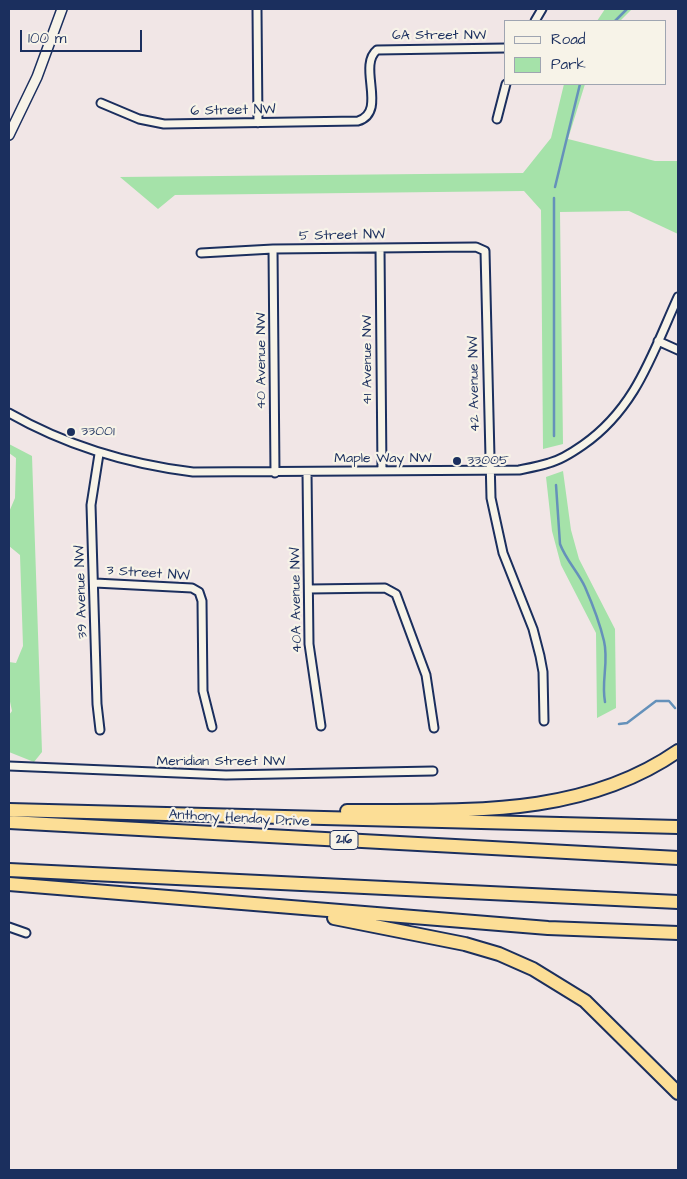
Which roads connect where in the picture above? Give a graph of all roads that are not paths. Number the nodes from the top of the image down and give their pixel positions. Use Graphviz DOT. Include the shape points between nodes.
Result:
graph roads {
  1 [pos="58,9"];
  2 [pos="62,9"];
  3 [pos="256,9"];
  4 [pos="542,9"];
  5 [pos="536,20"];
  6 [pos="53,34"];
  7 [pos="504,48"];
  8 [pos="506,85"];
  9 [pos="101,103"];
  10 [pos="367,117"];
  11 [pos="497,119"];
  12 [pos="258,122"];
  13 [pos="9,135"];
  14 [pos="380,248"];
  15 [pos="273,249"];
  16 [pos="483,250"];
  17 [pos="201,253"];
  18 [pos="678,297"];
  19 [pos="658,341"];
  20 [pos="678,350"];
  21 [pos="9,413"];
  22 [pos="99,454"];
  23 [pos="382,471"];
  24 [pos="307,472"];
  25 [pos="489,472"];
  26 [pos="275,473"];
  27 [pos="95,583"];
  28 [pos="309,589"];
  29 [pos="544,721"];
  30 [pos="212,726"];
  31 [pos="321,726"];
  32 [pos="434,728"];
  33 [pos="100,730"];
  34 [pos="678,751"];
  35 [pos="9,766"];
  36 [pos="433,771"];
  37 [pos="9,810"];
  38 [pos="234,816"];
  39 [pos="9,822"];
  40 [pos="678,827"];
  41 [pos="678,858"];
  42 [pos="9,870"];
  43 [pos="9,884"];
  44 [pos="678,902"];
  45 [pos="275,907"];
  46 [pos="9,927"];
  47 [pos="26,933"];
  48 [pos="678,933"];
  49 [pos="678,1093"];
  1 -- 6 [label="street"];
  2 -- 6 [label="street"];
  3 -- 12 [label="street"];
  4 -- 5 [label="street"];
  6 -- 13 [label="street"];
  7 -- 10 [label="street, 6A Street NW" via="384,48 374,52 371,109"];
  8 -- 11 [label="street"];
  9 -- 12 [label="street, 6 Street NW" via="156,123"];
  10 -- 12 [label="street, 6 Street NW" via="355,122"];
  14 -- 15 [label="street, 5 Street NW"];
  14 -- 16 [label="street, 5 Street NW" via="476,247"];
  14 -- 23 [label="street, 41 Avenue NW"];
  15 -- 17 [label="street, 5 Street NW"];
  15 -- 26 [label="street, 40 Avenue NW"];
  16 -- 25 [label="street, 42 Avenue NW" via="487,258"];
  18 -- 19 [label="street, Maple Way NW"];
  19 -- 20 [label="street"];
  19 -- 25 [label="street, Maple Way NW" via="626,404 605,428 550,463 520,470"];
  21 -- 22 [label="street, Maple Way NW"];
  22 -- 26 [label="street, Maple Way NW" via="148,466 193,472"];
  22 -- 27 [label="street, 39 Avenue NW" via="91,505"];
  23 -- 24 [label="street, Maple Way NW"];
  23 -- 25 [label="street, Maple Way NW"];
  24 -- 26 [label="street, Maple Way NW"];
  24 -- 28 [label="street, 40A Avenue NW"];
  25 -- 29 [label="street, 42 Avenue NW" via="493,512 503,553 533,629 540,656"];
  27 -- 30 [label="street, 3 Street NW" via="192,588 199,592 202,601 203,691"];
  27 -- 33 [label="street, 39 Avenue NW"];
  28 -- 31 [label="street, 40A Avenue NW" via="310,659"];
  28 -- 32 [label="street" via="392,590 398,597 422,664"];
  34 -- 38 [label="highway" via="652,769 607,787 570,799 530,806"];
  35 -- 36 [label="street, Meridian Street NW" via="207,775"];
  37 -- 38 [label="highway"];
  38 -- 40 [label="highway"];
  39 -- 41 [label="highway, Anthony Henday Drive / 216"];
  42 -- 44 [label="highway"];
  43 -- 45 [label="highway"];
  45 -- 48 [label="highway" via="548,928"];
  45 -- 49 [label="highway" via="465,944 533,968 585,1001"];
  46 -- 47 [label="street"];
}
